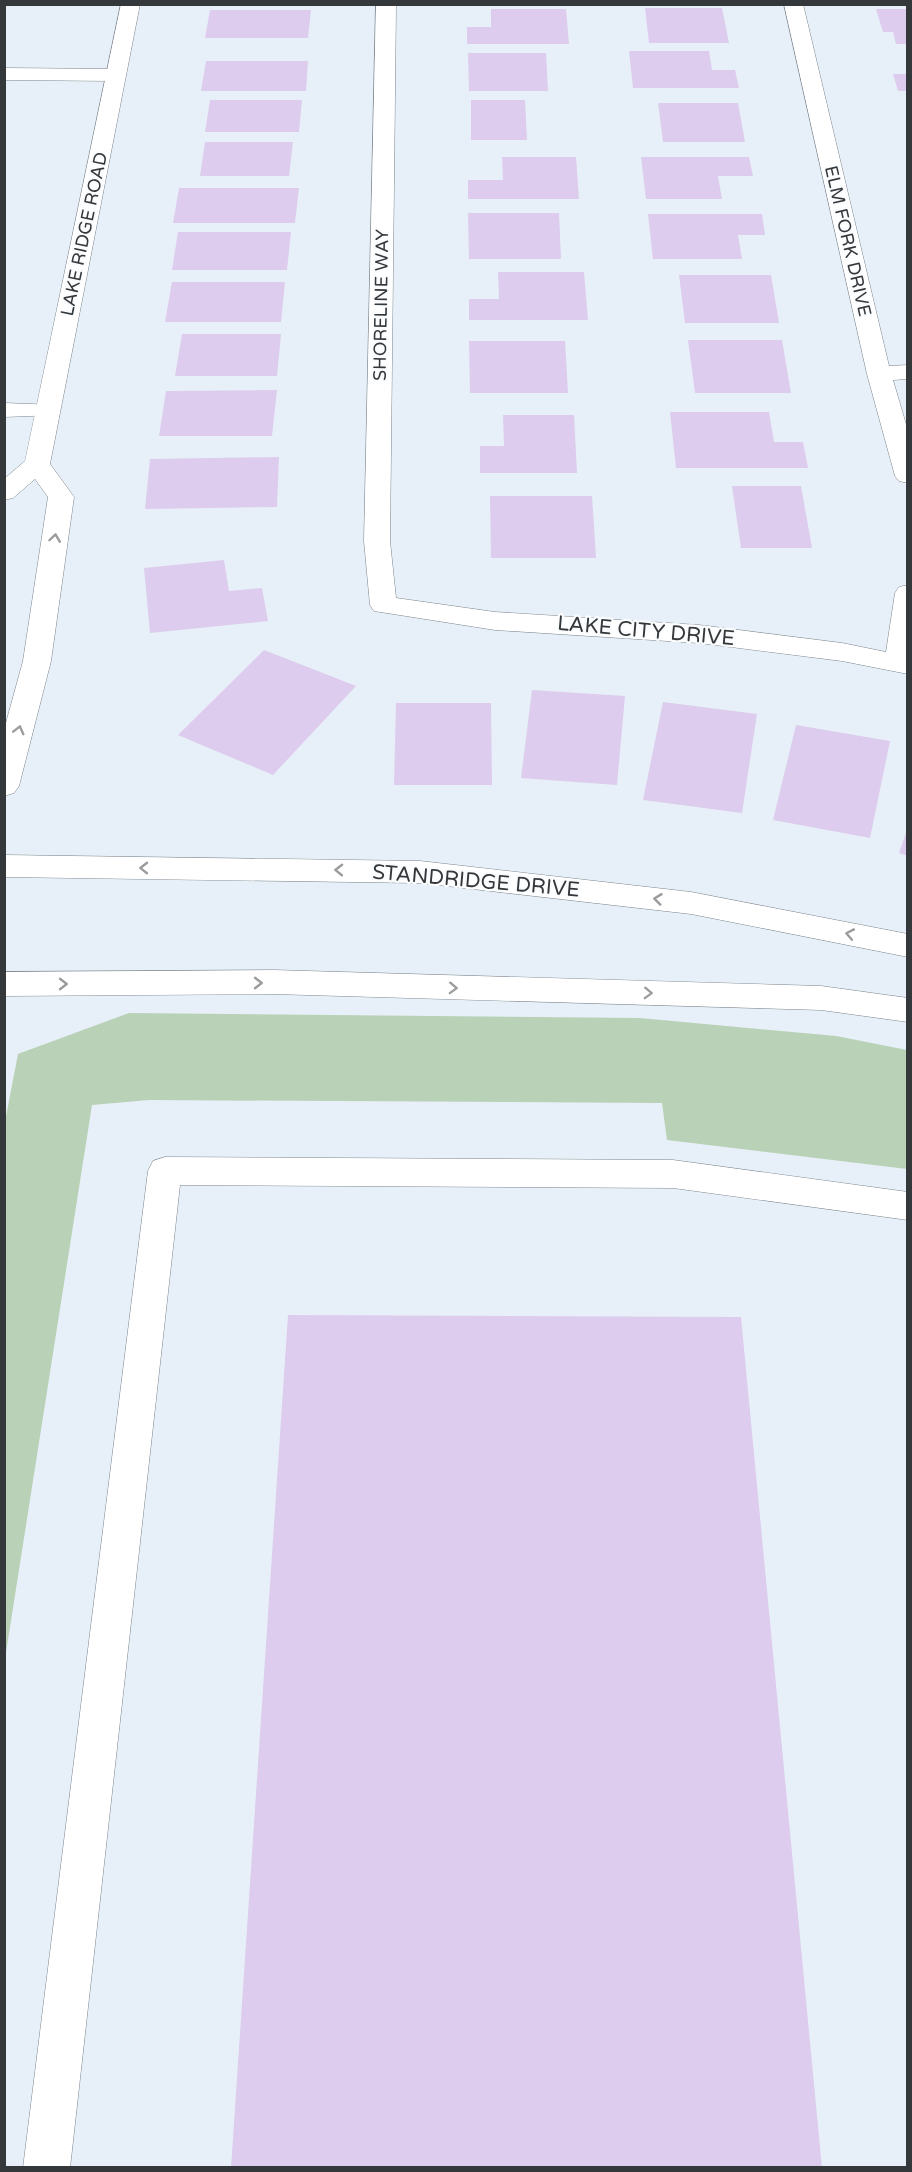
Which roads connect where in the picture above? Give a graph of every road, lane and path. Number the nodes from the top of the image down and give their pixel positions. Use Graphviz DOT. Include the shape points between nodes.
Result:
graph roads {
  1 [pos="131,4"];
  2 [pos="387,4"];
  3 [pos="793,4"];
  4 [pos="4,74"];
  5 [pos="116,75"];
  6 [pos="908,372"];
  7 [pos="879,374"];
  8 [pos="4,410"];
  9 [pos="48,410"];
  10 [pos="37,464"];
  11 [pos="908,476"];
  12 [pos="4,493"];
  13 [pos="908,593"];
  14 [pos="382,605"];
  15 [pos="903,664"];
  16 [pos="4,786"];
  17 [pos="4,866"];
  18 [pos="908,946"];
  19 [pos="4,984"];
  20 [pos="908,1010"];
  21 [pos="908,1206"];
  22 [pos="46,2168"];
  1 -- 5 [label="street, LAKE RIDGE ROAD"];
  2 -- 14 [label="street, SHORELINE WAY" via="377,542"];
  3 -- 7 [label="street, ELM FORK DRIVE"];
  4 -- 5 [label="street"];
  5 -- 9 [label="street, LAKE RIDGE ROAD"];
  6 -- 7 [label="street"];
  7 -- 11 [label="street, ELM FORK DRIVE"];
  8 -- 9 [label="street"];
  9 -- 10 [label="street, LAKE RIDGE ROAD"];
  10 -- 12 [label="street"];
  16 -- 10 [label="street, one-way" via="37,661 61,497"];
  13 -- 15 [label="street"];
  14 -- 15 [label="street, LAKE CITY DRIVE" via="495,621 699,634"];
  18 -- 17 [label="street, STANDRIDGE DRIVE, one-way" via="691,903 420,872"];
  19 -- 20 [label="street, one-way" via="296,983 821,998"];
  21 -- 22 [label="street" via="673,1174 165,1170"];
}
